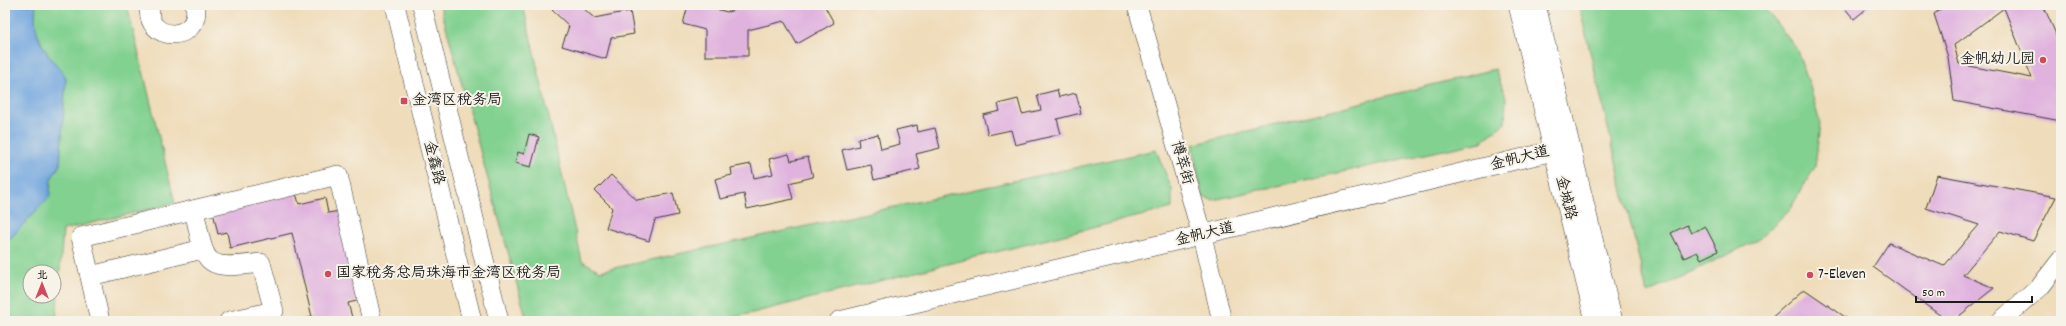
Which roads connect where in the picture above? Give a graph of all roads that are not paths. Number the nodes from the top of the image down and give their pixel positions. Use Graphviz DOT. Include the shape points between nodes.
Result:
graph roads {
  1 [pos="150,5"];
  2 [pos="197,5"];
  3 [pos="394,5"];
  4 [pos="422,5"];
  5 [pos="1138,5"];
  6 [pos="1518,5"];
  7 [pos="1536,5"];
  8 [pos="1562,149"];
  9 [pos="194,210"];
  10 [pos="1202,236"];
  11 [pos="203,249"];
  12 [pos="2061,260"];
  13 [pos="90,276"];
  14 [pos="100,321"];
  15 [pos="229,321"];
  16 [pos="372,321"];
  17 [pos="472,321"];
  18 [pos="499,321"];
  19 [pos="839,321"];
  20 [pos="1222,321"];
  21 [pos="1595,321"];
  22 [pos="1613,321"];
  23 [pos="2001,321"];
  1 -- 2 [label="street" via="150,18 154,25 167,34 189,28 196,14"];
  3 -- 17 [label="street, 金鑫路"];
  4 -- 18 [label="street, 金鑫路"];
  5 -- 10 [label="street, 博萃街"];
  6 -- 8 [label="street, 金城路"];
  7 -- 8 [label="street, 金城路"];
  8 -- 10 [label="street, 金帆大道"];
  8 -- 21 [label="street, 金城路"];
  8 -- 22 [label="street, 金城路"];
  9 -- 11 [label="street"];
  9 -- 13 [label="street" via="81,237"];
  9 -- 16 [label="street" via="338,175"];
  10 -- 19 [label="street, 金帆大道"];
  10 -- 20 [label="street, 博萃街"];
  11 -- 13 [label="street"];
  11 -- 15 [label="street" via="206,256 217,265 233,267 261,263 274,310"];
  12 -- 23 [label="street" via="2040,287"];
  13 -- 14 [label="street"];
}
